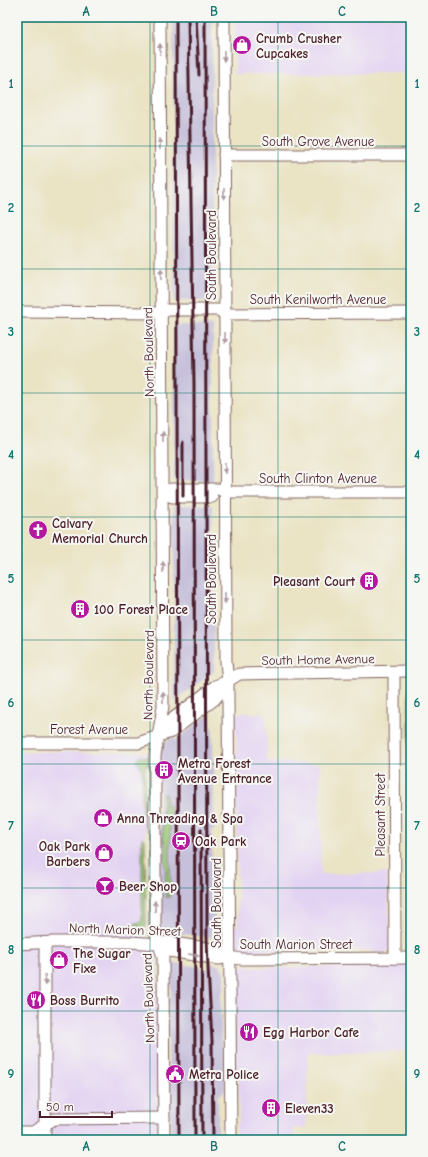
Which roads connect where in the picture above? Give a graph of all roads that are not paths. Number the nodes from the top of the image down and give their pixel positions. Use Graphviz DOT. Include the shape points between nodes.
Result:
graph roads {
  1 [pos="160,17"];
  2 [pos="224,17"];
  3 [pos="224,155"];
  4 [pos="411,155"];
  5 [pos="17,312"];
  6 [pos="162,313"];
  7 [pos="411,313"];
  8 [pos="225,314"];
  9 [pos="163,492"];
  10 [pos="225,492"];
  11 [pos="411,492"];
  12 [pos="394,672"];
  13 [pos="411,672"];
  14 [pos="228,681"];
  15 [pos="159,736"];
  16 [pos="17,743"];
  17 [pos="44,943"];
  18 [pos="17,944"];
  19 [pos="159,944"];
  20 [pos="230,957"];
  21 [pos="395,958"];
  22 [pos="411,958"];
  23 [pos="164,1118"];
  24 [pos="45,1124"];
  25 [pos="17,1132"];
  26 [pos="45,1140"];
  27 [pos="164,1140"];
  28 [pos="231,1140"];
  6 -- 1 [label="street, North Boulevard, one-way"];
  2 -- 3 [label="street, South Boulevard, one-way"];
  3 -- 4 [label="street, South Grove Avenue"];
  3 -- 8 [label="street, South Boulevard, one-way"];
  5 -- 6 [label="street, South Kenilworth Avenue"];
  6 -- 8 [label="street, South Kenilworth Avenue" via="168,310 218,310"];
  9 -- 6 [label="street, North Boulevard, one-way"];
  7 -- 8 [label="street, South Kenilworth Avenue"];
  8 -- 10 [label="street, South Boulevard, one-way"];
  9 -- 10 [label="street, South Clinton Avenue" via="172,497 219,497"];
  15 -- 9 [label="street, North Boulevard, one-way" via="163,706"];
  10 -- 11 [label="street, South Clinton Avenue"];
  10 -- 14 [label="street, South Boulevard, one-way"];
  12 -- 13 [label="street, South Home Avenue"];
  12 -- 14 [label="street, South Home Avenue" via="239,674"];
  12 -- 21 [label="street, Pleasant Street"];
  14 -- 15 [label="street, South Home Avenue" via="215,686 173,718"];
  14 -- 20 [label="street, South Boulevard"];
  15 -- 16 [label="street, Forest Avenue" via="138,743"];
  19 -- 15 [label="street, North Boulevard, one-way" via="155,932 155,756"];
  17 -- 18 [label="street, North Marion Street"];
  17 -- 19 [label="street, North Marion Street"];
  17 -- 24 [label="street, one-way"];
  19 -- 20 [label="street, South Marion Street" via="168,951 219,959"];
  19 -- 23 [label="street, North Boulevard" via="163,957"];
  20 -- 21 [label="street, South Marion Street"];
  20 -- 28 [label="street, South Boulevard"];
  21 -- 22 [label="street, South Marion Street"];
  23 -- 24 [label="street" via="54,1119"];
  23 -- 27 [label="street, North Boulevard"];
  24 -- 25 [label="street" via="33,1132"];
  24 -- 26 [label="street"];
}
